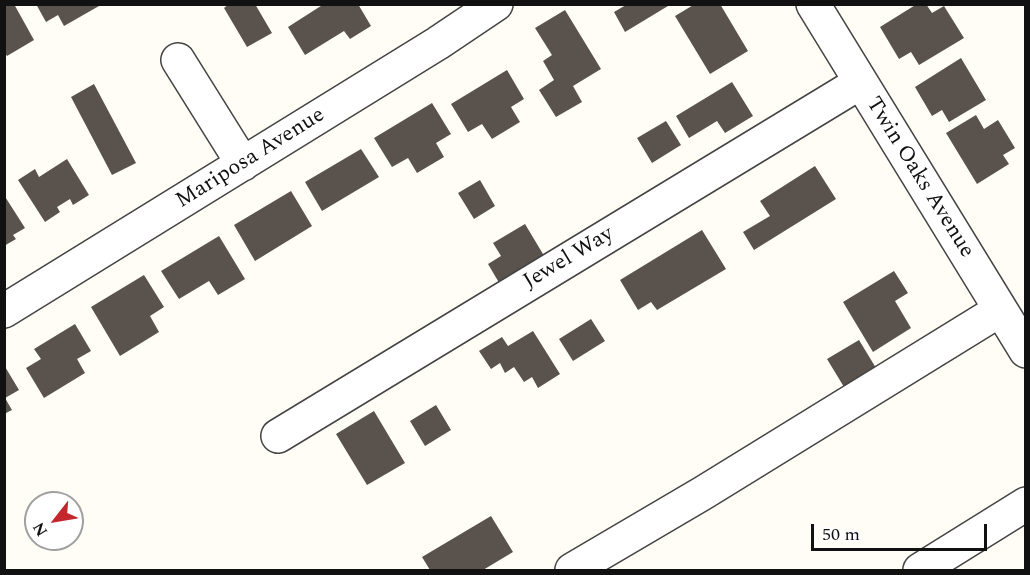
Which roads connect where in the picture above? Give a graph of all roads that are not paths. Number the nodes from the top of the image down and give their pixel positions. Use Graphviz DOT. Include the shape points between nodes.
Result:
graph roads {
  1 [pos="496,4"];
  2 [pos="813,4"];
  3 [pos="178,60"];
  4 [pos="861,82"];
  5 [pos="243,164"];
  6 [pos="1000,310"];
  7 [pos="4,311"];
  8 [pos="1026,351"];
  9 [pos="278,436"];
  10 [pos="1026,504"];
  11 [pos="572,570"];
  12 [pos="920,570"];
  1 -- 5 [label="street, Mariposa Avenue"];
  2 -- 4 [label="street, Twin Oaks Avenue"];
  3 -- 5 [label="street"];
  4 -- 6 [label="street, Twin Oaks Avenue"];
  4 -- 9 [label="street, Jewel Way"];
  5 -- 7 [label="street, Mariposa Avenue"];
  6 -- 8 [label="street, Twin Oaks Avenue"];
  6 -- 11 [label="street"];
  10 -- 12 [label="street"];
}
